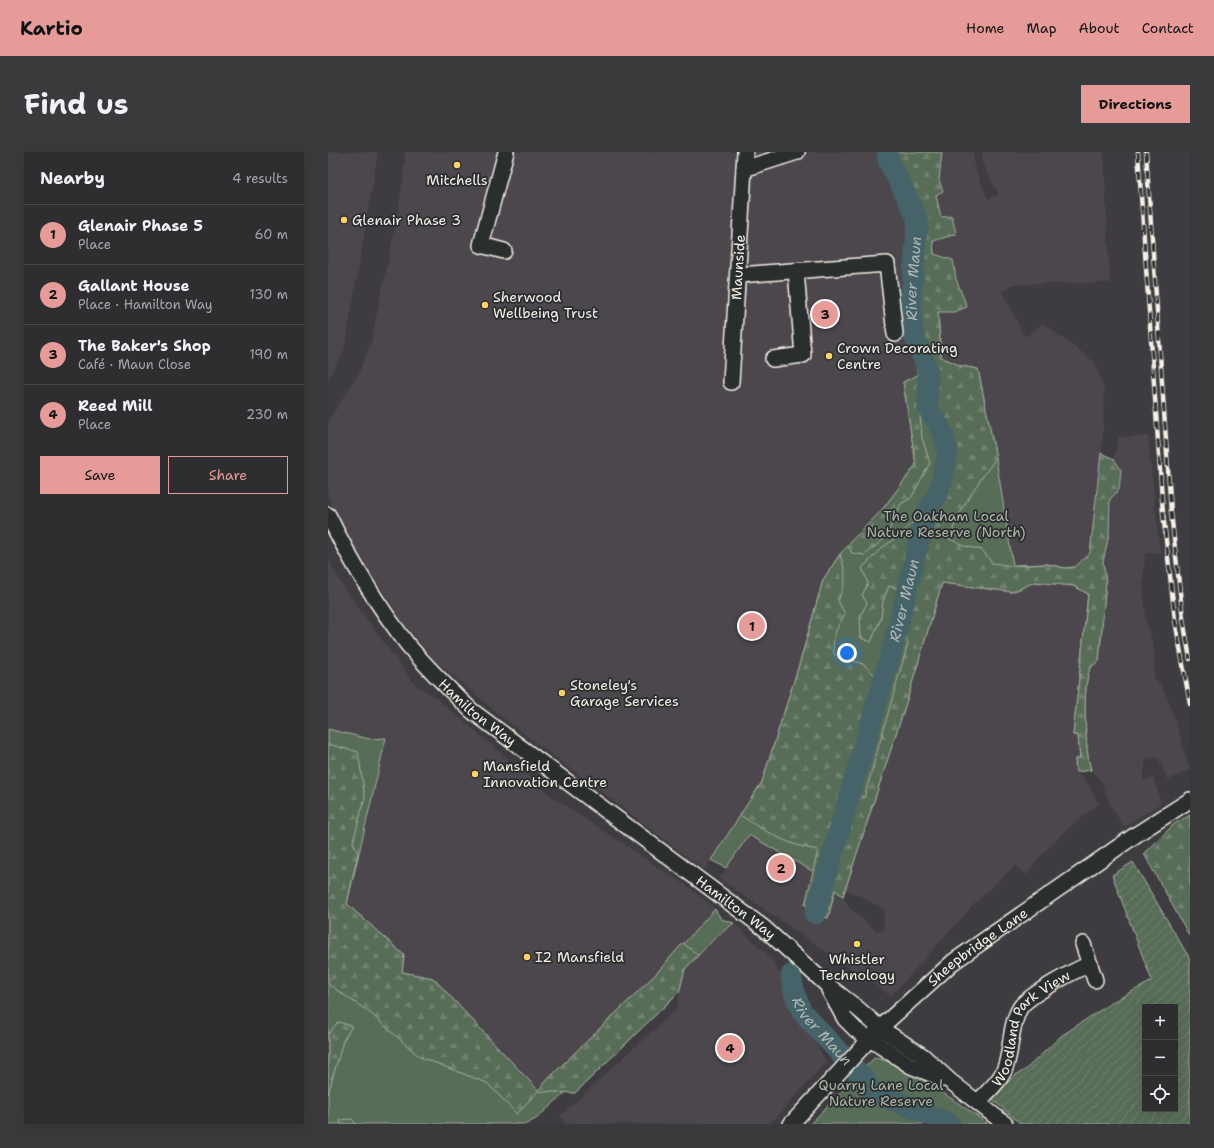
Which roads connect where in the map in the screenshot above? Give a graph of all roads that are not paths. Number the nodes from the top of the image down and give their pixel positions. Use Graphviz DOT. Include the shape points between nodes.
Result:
graph roads {
  1 [pos="506,152"];
  2 [pos="745,152"];
  3 [pos="798,152"];
  4 [pos="744,169"];
  5 [pos="504,251"];
  6 [pos="796,271"];
  7 [pos="738,275"];
  8 [pos="895,334"];
  9 [pos="773,359"];
  10 [pos="731,382"];
  11 [pos="328,515"];
  12 [pos="1190,800"];
  13 [pos="1083,944"];
  14 [pos="1090,964"];
  15 [pos="1095,980"];
  16 [pos="826,984"];
  17 [pos="880,1028"];
  18 [pos="869,1040"];
  19 [pos="950,1081"];
  20 [pos="978,1102"];
  21 [pos="791,1124"];
  22 [pos="1005,1124"];
  1 -- 5 [label="street" via="481,244"];
  2 -- 4 [label="street, Maunside"];
  3 -- 4 [label="street"];
  4 -- 7 [label="street, Maunside"];
  6 -- 7 [label="street"];
  6 -- 8 [label="street" via="887,264"];
  6 -- 9 [label="street" via="804,355"];
  7 -- 10 [label="street, Maunside"];
  11 -- 16 [label="street, Hamilton Way" via="347,554 408,644 472,711 764,928"];
  12 -- 17 [label="street, Sheepbridge Lane" via="953,962"];
  13 -- 14 [label="street, Woodland Park View"];
  14 -- 15 [label="street, Woodland Park View"];
  14 -- 20 [label="street, Woodland Park View" via="1076,969 1020,1007 1006,1066 1001,1076"];
  16 -- 17 [label="street, Hamilton Way"];
  16 -- 18 [label="street, Hamilton Way" via="845,1019"];
  17 -- 18 [label="street, Sheepbridge Lane"];
  17 -- 19 [label="street, Hamilton Way" via="923,1056"];
  18 -- 19 [label="street, Hamilton Way" via="911,1066"];
  18 -- 21 [label="street, Sheepbridge Lane"];
  19 -- 20 [label="street"];
  20 -- 22 [label="street"];
}
